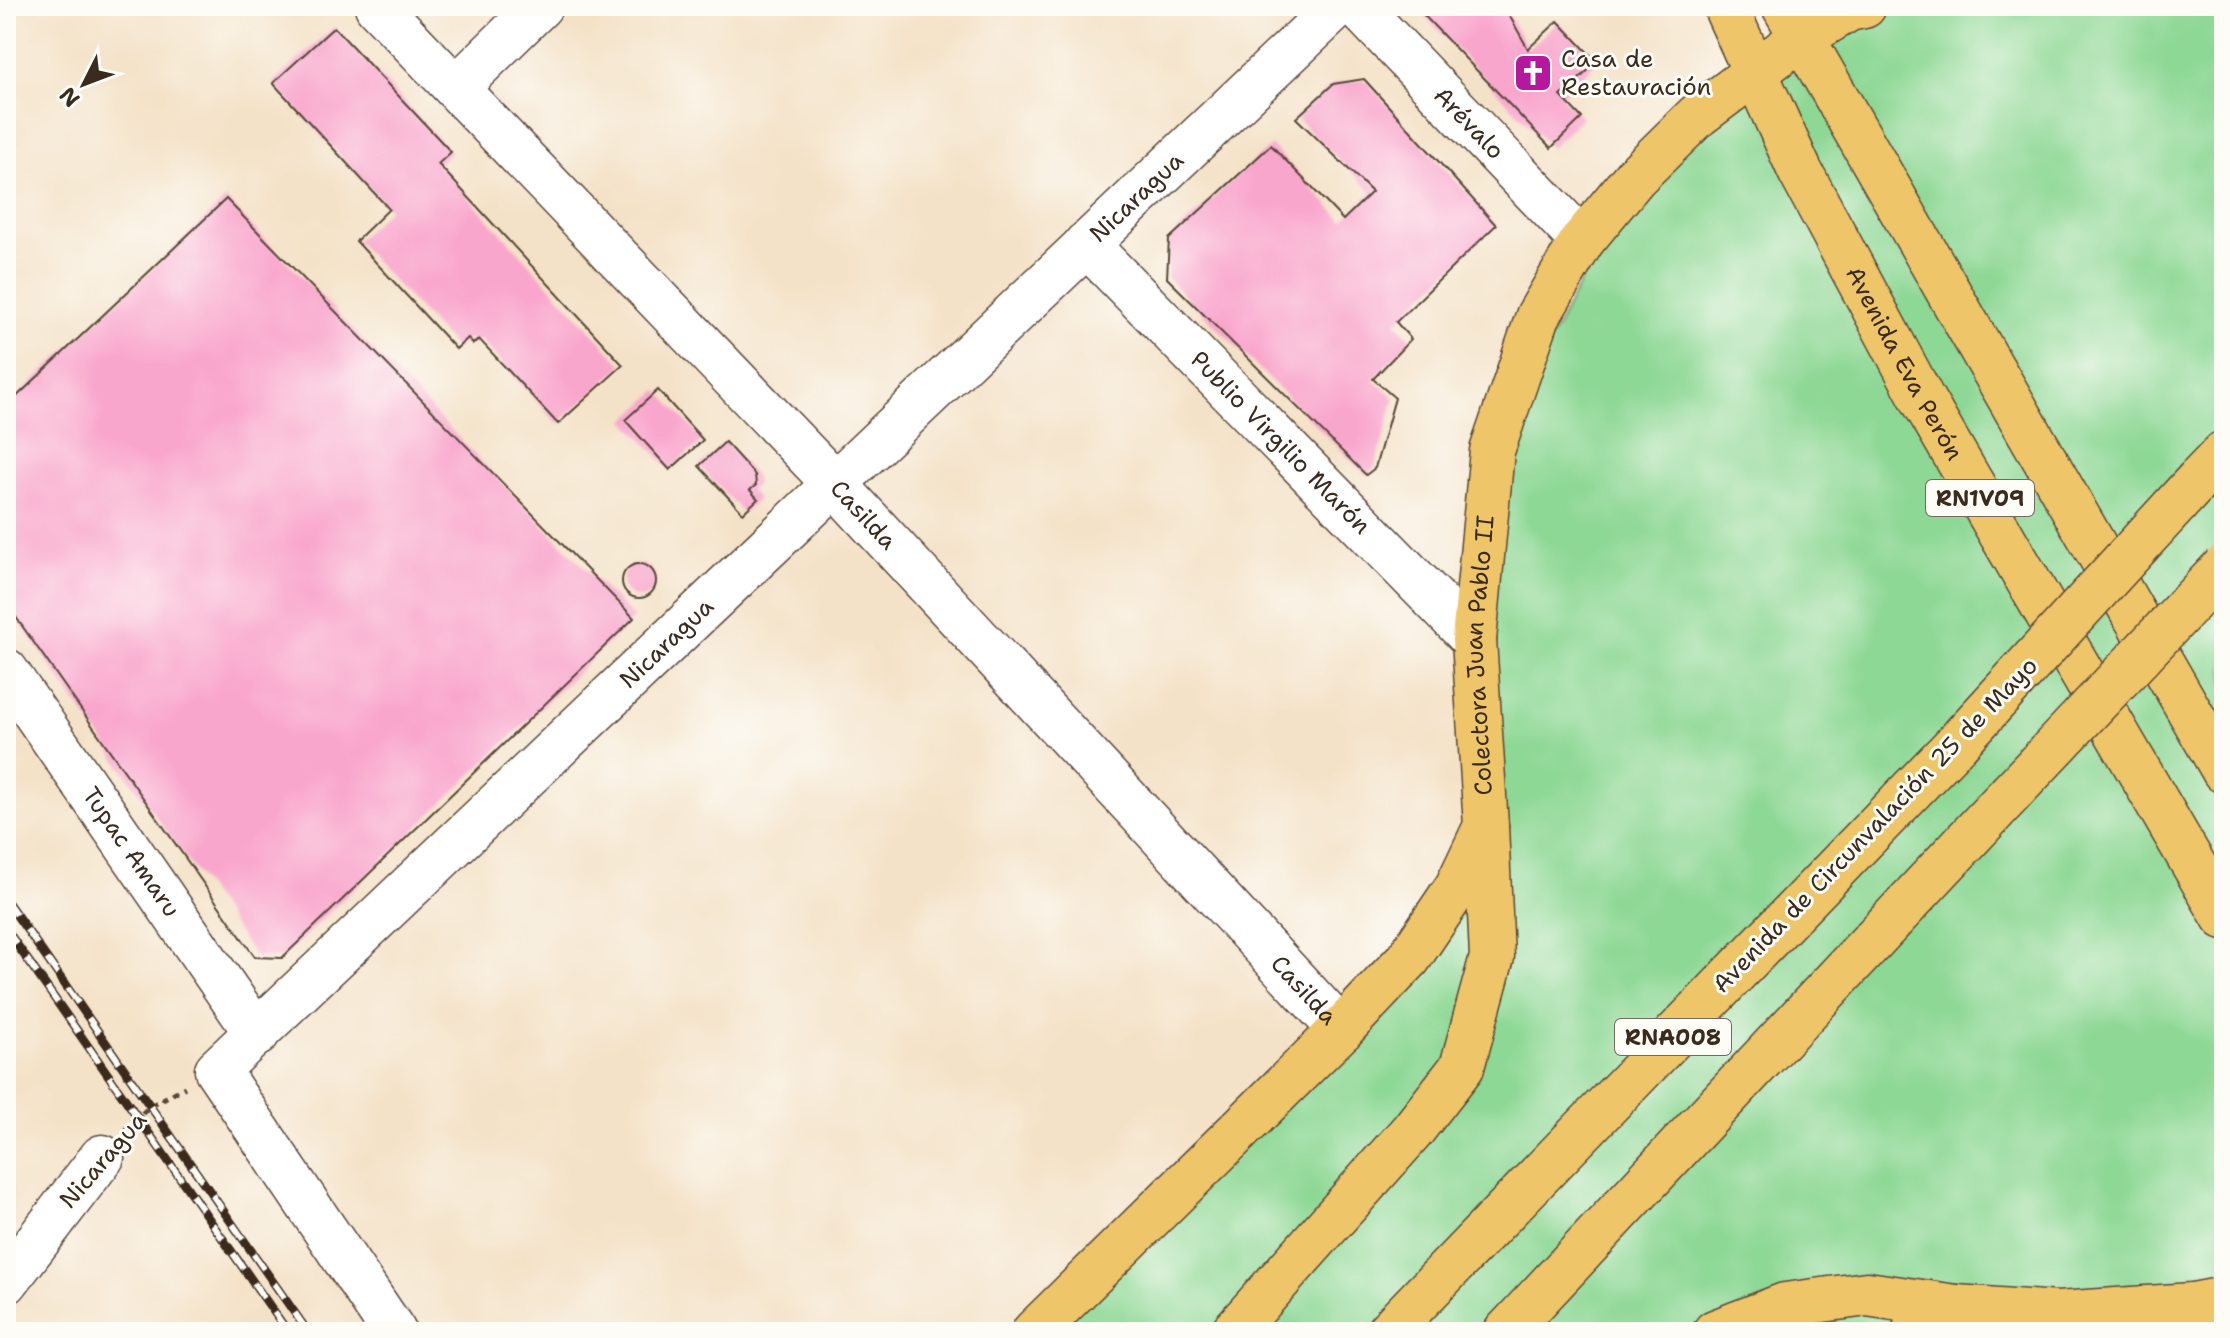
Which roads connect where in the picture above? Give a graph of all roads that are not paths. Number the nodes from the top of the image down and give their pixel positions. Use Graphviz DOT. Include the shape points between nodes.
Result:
graph roads {
  1 [pos="377,6"];
  2 [pos="540,6"];
  3 [pos="1338,6"];
  4 [pos="1357,6"];
  5 [pos="1725,6"];
  6 [pos="1864,6"];
  7 [pos="1793,21"];
  8 [pos="1754,71"];
  9 [pos="456,88"];
  10 [pos="1582,241"];
  11 [pos="1086,244"];
  12 [pos="2211,466"];
  13 [pos="834,483"];
  14 [pos="2224,567"];
  15 [pos="1474,640"];
  16 [pos="6,671"];
  17 [pos="2224,771"];
  18 [pos="1486,826"];
  19 [pos="2224,917"];
  20 [pos="1341,1030"];
  21 [pos="257,1034"];
  22 [pos="102,1157"];
  23 [pos="6,1282"];
  24 [pos="2224,1299"];
  25 [pos="1956,1307"];
  26 [pos="394,1332"];
  27 [pos="1034,1332"];
  28 [pos="1233,1332"];
  29 [pos="1388,1332"];
  30 [pos="1506,1332"];
  31 [pos="1715,1332"];
  32 [pos="1914,1332"];
  1 -- 9 [label="street, Casilda"];
  2 -- 9 [label="street"];
  3 -- 11 [label="street, Nicaragua"];
  4 -- 10 [label="street, Arévalo"];
  5 -- 8 [label="main road, Avenida Eva Perón"];
  6 -- 7 [label="main road, Colectora Juan Pablo II"];
  7 -- 8 [label="main road, Colectora Juan Pablo II"];
  7 -- 17 [label="main road, RN1V09"];
  8 -- 10 [label="main road, Colectora Juan Pablo II" via="1697,116 1635,177"];
  8 -- 19 [label="main road, Avenida Eva Perón / RN1V09" via="1800,171 1923,400"];
  9 -- 13 [label="street, Casilda"];
  10 -- 15 [label="main road, Colectora Juan Pablo II" via="1538,316 1492,451"];
  11 -- 13 [label="street, Nicaragua"];
  11 -- 15 [label="street, Publio Virgilio Marón"];
  12 -- 29 [label="main road, Avenida de Circunvalación 25 de Mayo / RNA008, bridge" via="1957,743"];
  13 -- 20 [label="street, Casilda"];
  13 -- 21 [label="street, Nicaragua"];
  14 -- 30 [label="main road, RNA008, bridge"];
  15 -- 18 [label="main road, Colectora Juan Pablo II"];
  16 -- 21 [label="street, Tupac Amaru"];
  18 -- 20 [label="main road, Colectora Juan Pablo II" via="1457,887 1409,958"];
  18 -- 28 [label="main road" via="1492,957 1462,1067 1412,1131"];
  20 -- 27 [label="main road, Colectora Juan Pablo II"];
  21 -- 26 [label="street, Nicaragua" via="217,1070"];
  22 -- 23 [label="street, Nicaragua"];
  24 -- 25 [label="main road" via="2057,1314"];
  25 -- 31 [label="main road" via="1867,1294 1785,1305"];
  25 -- 32 [label="main road"];
}
